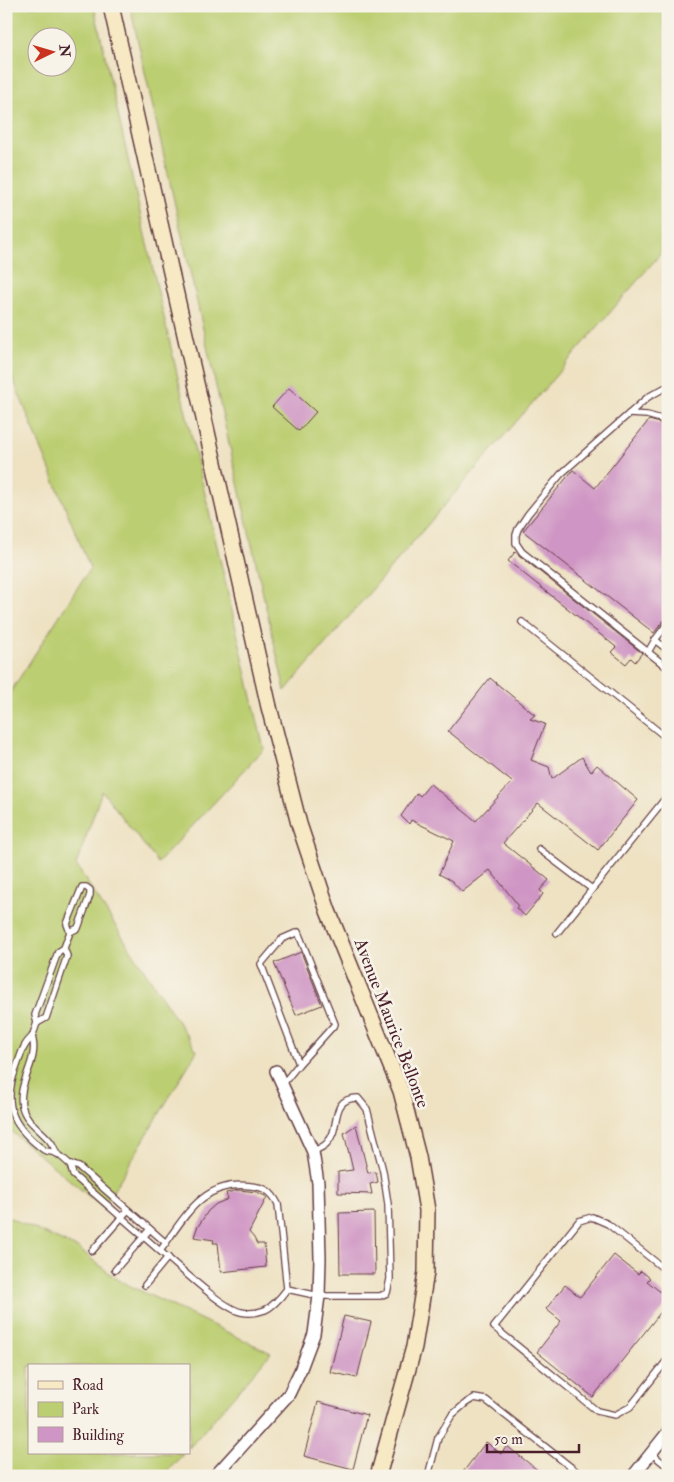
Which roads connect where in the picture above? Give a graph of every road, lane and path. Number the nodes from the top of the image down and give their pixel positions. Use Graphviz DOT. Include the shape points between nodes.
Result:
graph roads {
  1 [pos="111,6"];
  2 [pos="667,387"];
  3 [pos="629,414"];
  4 [pos="668,421"];
  5 [pos="522,622"];
  6 [pos="668,624"];
  7 [pos="655,640"];
  8 [pos="668,650"];
  9 [pos="648,652"];
  10 [pos="668,668"];
  11 [pos="668,739"];
  12 [pos="668,795"];
  13 [pos="539,849"];
  14 [pos="592,889"];
  15 [pos="70,932"];
  16 [pos="557,933"];
  17 [pos="64,948"];
  18 [pos="37,1022"];
  19 [pos="32,1037"];
  20 [pos="299,1064"];
  21 [pos="276,1071"];
  22 [pos="282,1085"];
  23 [pos="313,1152"];
  24 [pos="56,1153"];
  25 [pos="70,1164"];
  26 [pos="128,1210"];
  27 [pos="122,1218"];
  28 [pos="150,1228"];
  29 [pos="144,1236"];
  30 [pos="166,1243"];
  31 [pos="92,1251"];
  32 [pos="160,1251"];
  33 [pos="168,1257"];
  34 [pos="115,1270"];
  35 [pos="668,1272"];
  36 [pos="145,1285"];
  37 [pos="287,1289"];
  38 [pos="319,1296"];
  39 [pos="668,1359"];
  40 [pos="668,1432"];
  41 [pos="651,1453"];
  42 [pos="668,1467"];
  43 [pos="215,1476"];
  44 [pos="378,1476"];
  45 [pos="428,1476"];
  46 [pos="582,1476"];
  47 [pos="633,1476"];
  1 -- 44 [label="main road, Avenue Maurice Bellonte" via="269,707 299,824 328,911 401,1091 418,1157 427,1210 426,1272 414,1347"];
  2 -- 3 [label="lane" via="648,397"];
  3 -- 4 [label="lane"];
  3 -- 9 [label="lane" via="561,474 528,514 516,535 516,543 522,552"];
  5 -- 11 [label="lane"];
  6 -- 7 [label="lane"];
  7 -- 8 [label="lane"];
  7 -- 9 [label="lane"];
  9 -- 10 [label="lane"];
  12 -- 14 [label="lane"];
  13 -- 14 [label="lane"];
  14 -- 16 [label="lane"];
  15 -- 15 [label="lane" via="78,928 84,912 90,895 86,887 82,887 67,924"];
  15 -- 17 [label="lane"];
  17 -- 18 [label="lane" via="58,952 41,997 35,1015"];
  17 -- 18 [label="lane" via="68,956 46,1018"];
  18 -- 19 [label="lane"];
  19 -- 24 [label="lane" via="35,1046 21,1091 22,1108 33,1126 54,1144"];
  19 -- 24 [label="lane" via="26,1042 13,1077 10,1092 12,1111 22,1131 46,1152"];
  20 -- 20 [label="lane" via="335,1024 298,932 282,939 261,964"];
  20 -- 22 [label="lane"];
  21 -- 22 [label="street"];
  22 -- 23 [label="street"];
  23 -- 38 [label="street" via="318,1183"];
  23 -- 38 [label="lane" via="327,1144 341,1103 348,1098 358,1098 367,1109 388,1204 390,1279 387,1293 380,1296"];
  24 -- 25 [label="lane"];
  25 -- 26 [label="lane" via="79,1167"];
  25 -- 27 [label="lane" via="73,1175"];
  26 -- 27 [label="lane"];
  26 -- 28 [label="lane"];
  27 -- 29 [label="lane"];
  27 -- 31 [label="lane"];
  28 -- 29 [label="lane"];
  28 -- 30 [label="lane"];
  29 -- 32 [label="lane"];
  29 -- 34 [label="lane"];
  30 -- 32 [label="lane"];
  30 -- 37 [label="lane" via="194,1204 213,1191 226,1185 258,1187 273,1194 278,1204"];
  32 -- 33 [label="lane"];
  33 -- 36 [label="lane"];
  33 -- 37 [label="lane" via="226,1306 240,1312 265,1310 274,1305"];
  35 -- 39 [label="lane" via="608,1224 592,1216 579,1220 494,1327 597,1411 615,1415 630,1407"];
  37 -- 38 [label="lane"];
  38 -- 43 [label="street" via="314,1334 289,1394"];
  40 -- 41 [label="street"];
  41 -- 42 [label="lane"];
  41 -- 47 [label="street"];
  45 -- 46 [label="lane" via="438,1438 452,1415 474,1398 486,1400"];
}
